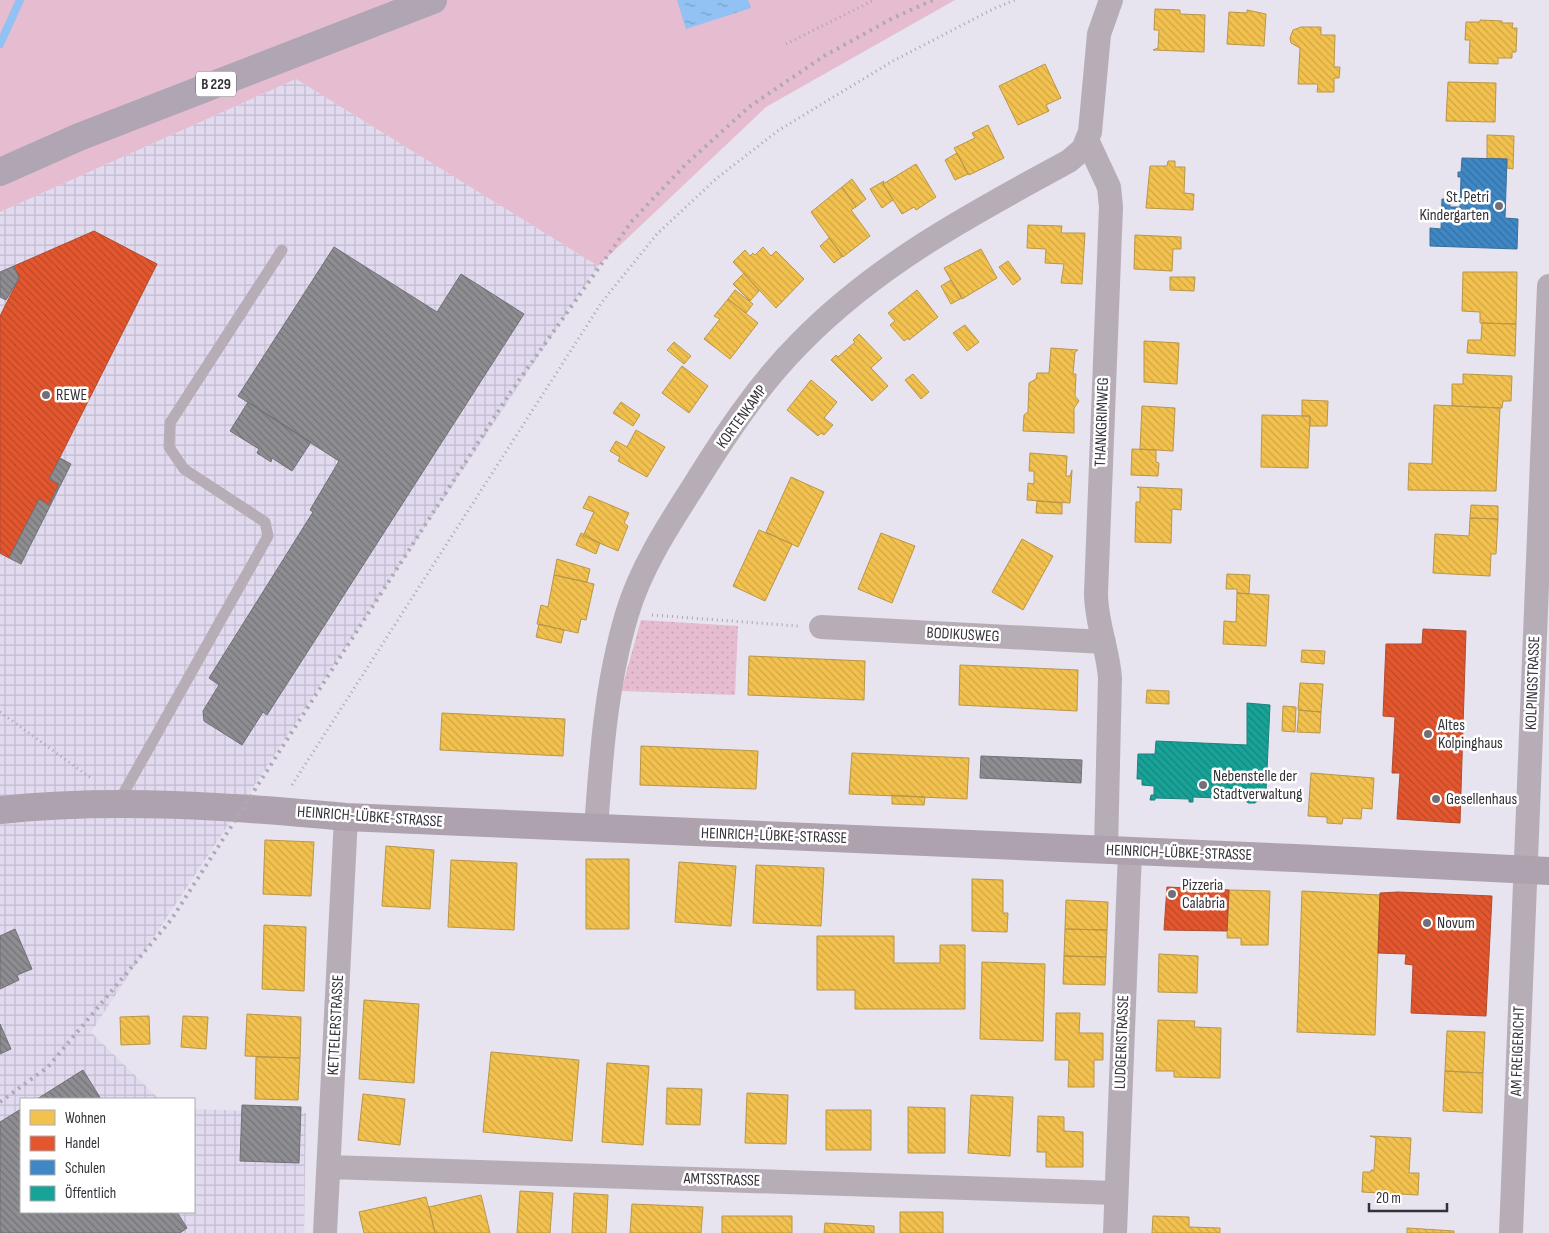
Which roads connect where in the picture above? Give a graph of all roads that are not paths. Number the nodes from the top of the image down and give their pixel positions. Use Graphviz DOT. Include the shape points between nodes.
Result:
graph roads {
  1 [pos="434,0"];
  2 [pos="1111,0"];
  3 [pos="1088,142"];
  4 [pos="0,172"];
  5 [pos="282,250"];
  6 [pos="1549,286"];
  7 [pos="821,628"];
  8 [pos="1104,642"];
  9 [pos="118,803"];
  10 [pos="0,810"];
  11 [pos="346,817"];
  12 [pos="596,829"];
  13 [pos="1118,851"];
  14 [pos="1537,870"];
  15 [pos="329,1167"];
  16 [pos="1116,1192"];
  17 [pos="326,1233"];
  18 [pos="1114,1233"];
  19 [pos="1511,1233"];
  1 -- 4 [label="main road, B 229" via="88,134"];
  2 -- 3 [label="street" via="1099,34"];
  3 -- 8 [label="street, THANKGRIMWEG" via="1109,187 1111,207 1096,593 1096,611"];
  3 -- 12 [label="street, KORTENKAMP" via="1069,161 957,222 856,292 799,344 746,408 703,471 648,564 627,613 607,700"];
  5 -- 9 [label="lane" via="170,423 170,447 184,469 265,522 268,536"];
  6 -- 14 [label="street, KOLPINGSTRASSE"];
  7 -- 8 [label="street, BODIKUSWEG"];
  8 -- 13 [label="street, THANKGRIMWEG" via="1110,678"];
  9 -- 10 [label="street, HEINRICH-LÜBKE-STRASSE"];
  9 -- 11 [label="street, HEINRICH-LÜBKE-STRASSE" via="275,810"];
  11 -- 12 [label="street, HEINRICH-LÜBKE-STRASSE"];
  11 -- 15 [label="street, KETTELERSTRASSE"];
  12 -- 13 [label="street, HEINRICH-LÜBKE-STRASSE"];
  13 -- 14 [label="street, HEINRICH-LÜBKE-STRASSE"];
  13 -- 16 [label="street, LUDGERISTRASSE"];
  14 -- 19 [label="street, AM FREIGERICHT"];
  15 -- 16 [label="street, AMTSSTRASSE"];
  15 -- 17 [label="street, KETTELERSTRASSE"];
  16 -- 18 [label="street, LUDGERISTRASSE"];
}
